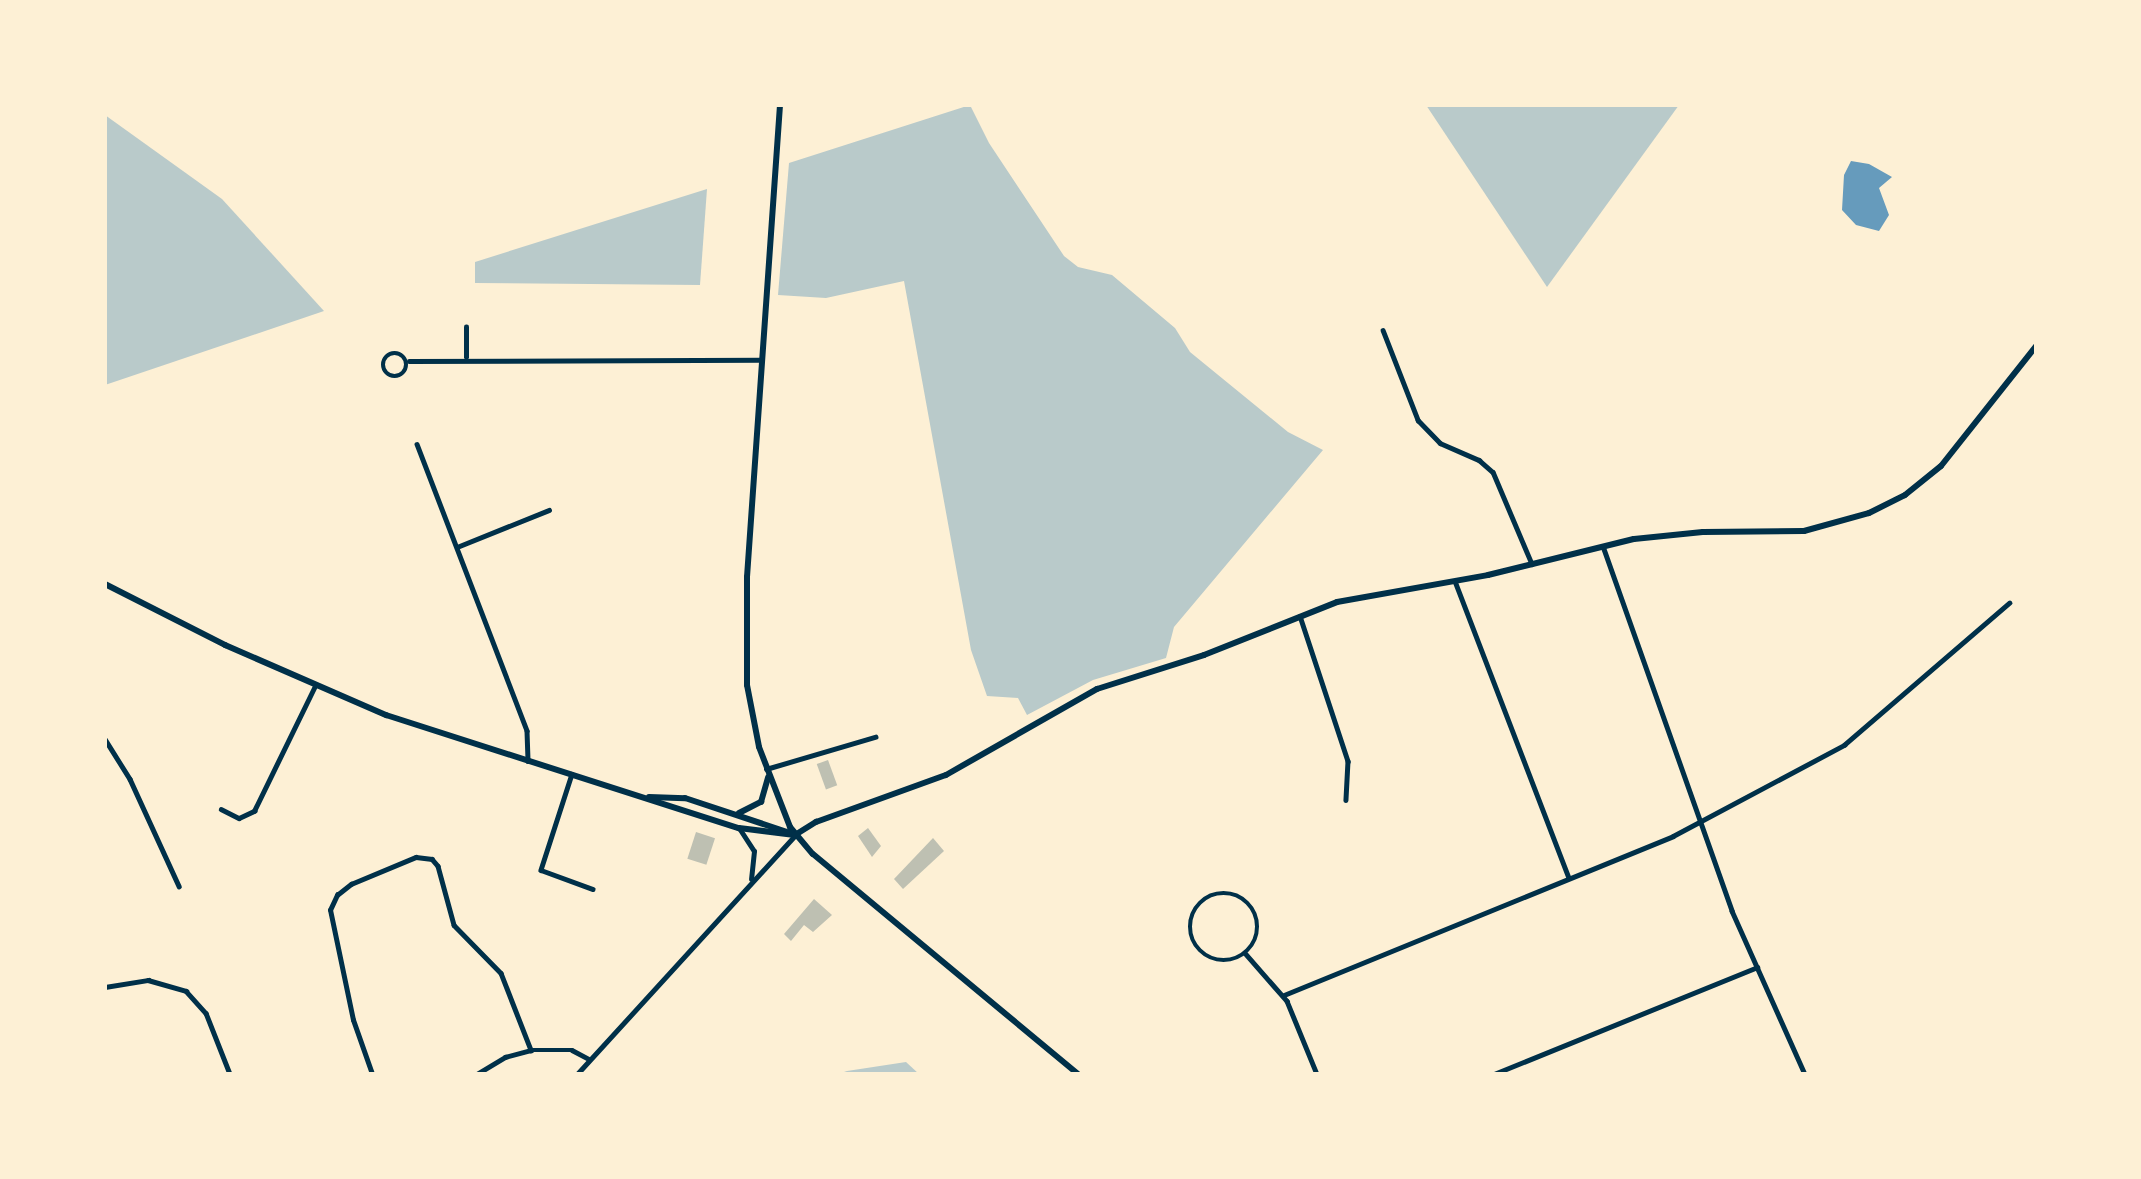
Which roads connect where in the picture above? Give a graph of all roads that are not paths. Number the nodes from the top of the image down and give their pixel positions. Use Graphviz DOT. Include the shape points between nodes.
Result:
graph roads {
  1 [pos="780,105"];
  2 [pos="466,327"];
  3 [pos="1383,330"];
  4 [pos="2036,346"];
  5 [pos="466,357"];
  6 [pos="761,360"];
  7 [pos="408,361"];
  8 [pos="417,444"];
  9 [pos="549,510"];
  10 [pos="1603,546"];
  11 [pos="457,547"];
  12 [pos="1532,564"];
  13 [pos="1455,581"];
  14 [pos="105,584"];
  15 [pos="2009,603"];
  16 [pos="1299,615"];
  17 [pos="315,686"];
  18 [pos="875,737"];
  19 [pos="105,739"];
  20 [pos="528,761"];
  21 [pos="767,772"];
  22 [pos="572,774"];
  23 [pos="649,797"];
  24 [pos="1346,800"];
  25 [pos="221,809"];
  26 [pos="735,813"];
  27 [pos="1700,822"];
  28 [pos="738,828"];
  29 [pos="795,835"];
  30 [pos="1569,878"];
  31 [pos="750,881"];
  32 [pos="179,886"];
  33 [pos="593,889"];
  34 [pos="1245,953"];
  35 [pos="1757,967"];
  36 [pos="105,987"];
  37 [pos="1284,995"];
  38 [pos="531,1050"];
  39 [pos="589,1059"];
  40 [pos="230,1074"];
  41 [pos="372,1074"];
  42 [pos="477,1074"];
  43 [pos="577,1074"];
  44 [pos="1078,1074"];
  45 [pos="1317,1074"];
  46 [pos="1494,1074"];
  47 [pos="1805,1074"];
  1 -- 6 [label="main road"];
  2 -- 5 [label="street"];
  3 -- 12 [label="street" via="1418,420 1440,443 1493,471"];
  4 -- 10 [label="main road" via="1941,466 1880,509 1804,531 1690,533"];
  5 -- 6 [label="street"];
  5 -- 7 [label="street"];
  6 -- 21 [label="main road" via="745,660 751,715"];
  7 -- 7 [label="street" via="397,377 386,374 383,367 390,355"];
  8 -- 11 [label="street"];
  9 -- 11 [label="street"];
  10 -- 12 [label="main road"];
  10 -- 27 [label="street"];
  11 -- 20 [label="street" via="527,731"];
  12 -- 13 [label="main road"];
  13 -- 16 [label="main road" via="1368,595"];
  13 -- 30 [label="street"];
  14 -- 17 [label="main road"];
  15 -- 27 [label="street" via="1858,737"];
  16 -- 24 [label="street" via="1348,761"];
  16 -- 29 [label="main road" via="1193,659 1097,689 946,775 816,822"];
  17 -- 20 [label="main road" via="397,719"];
  17 -- 25 [label="street" via="254,811 239,818"];
  18 -- 21 [label="street"];
  19 -- 32 [label="street" via="130,779"];
  20 -- 22 [label="main road"];
  21 -- 26 [label="main road" via="761,803"];
  21 -- 29 [label="main road"];
  22 -- 23 [label="main road"];
  22 -- 33 [label="street" via="541,870"];
  23 -- 26 [label="main road" via="676,796"];
  23 -- 28 [label="main road"];
  26 -- 29 [label="main road"];
  27 -- 30 [label="street"];
  27 -- 35 [label="street"];
  28 -- 29 [label="main road"];
  28 -- 31 [label="street" via="754,851"];
  29 -- 31 [label="street"];
  29 -- 44 [label="main road" via="836,876"];
  30 -- 37 [label="street"];
  31 -- 39 [label="street"];
  34 -- 34 [label="street" via="1258,928 1247,902 1221,892 1199,902 1189,928 1198,950 1223,961"];
  34 -- 37 [label="street"];
  35 -- 46 [label="street"];
  35 -- 47 [label="street"];
  36 -- 40 [label="street" via="148,980 186,991 209,1019"];
  37 -- 45 [label="street"];
  38 -- 39 [label="street" via="572,1051"];
  38 -- 41 [label="street" via="501,974 454,925 438,866 432,859 416,857 351,884 337,895 330,910 353,1020"];
  38 -- 42 [label="street" via="505,1057"];
  39 -- 43 [label="street"];
}
